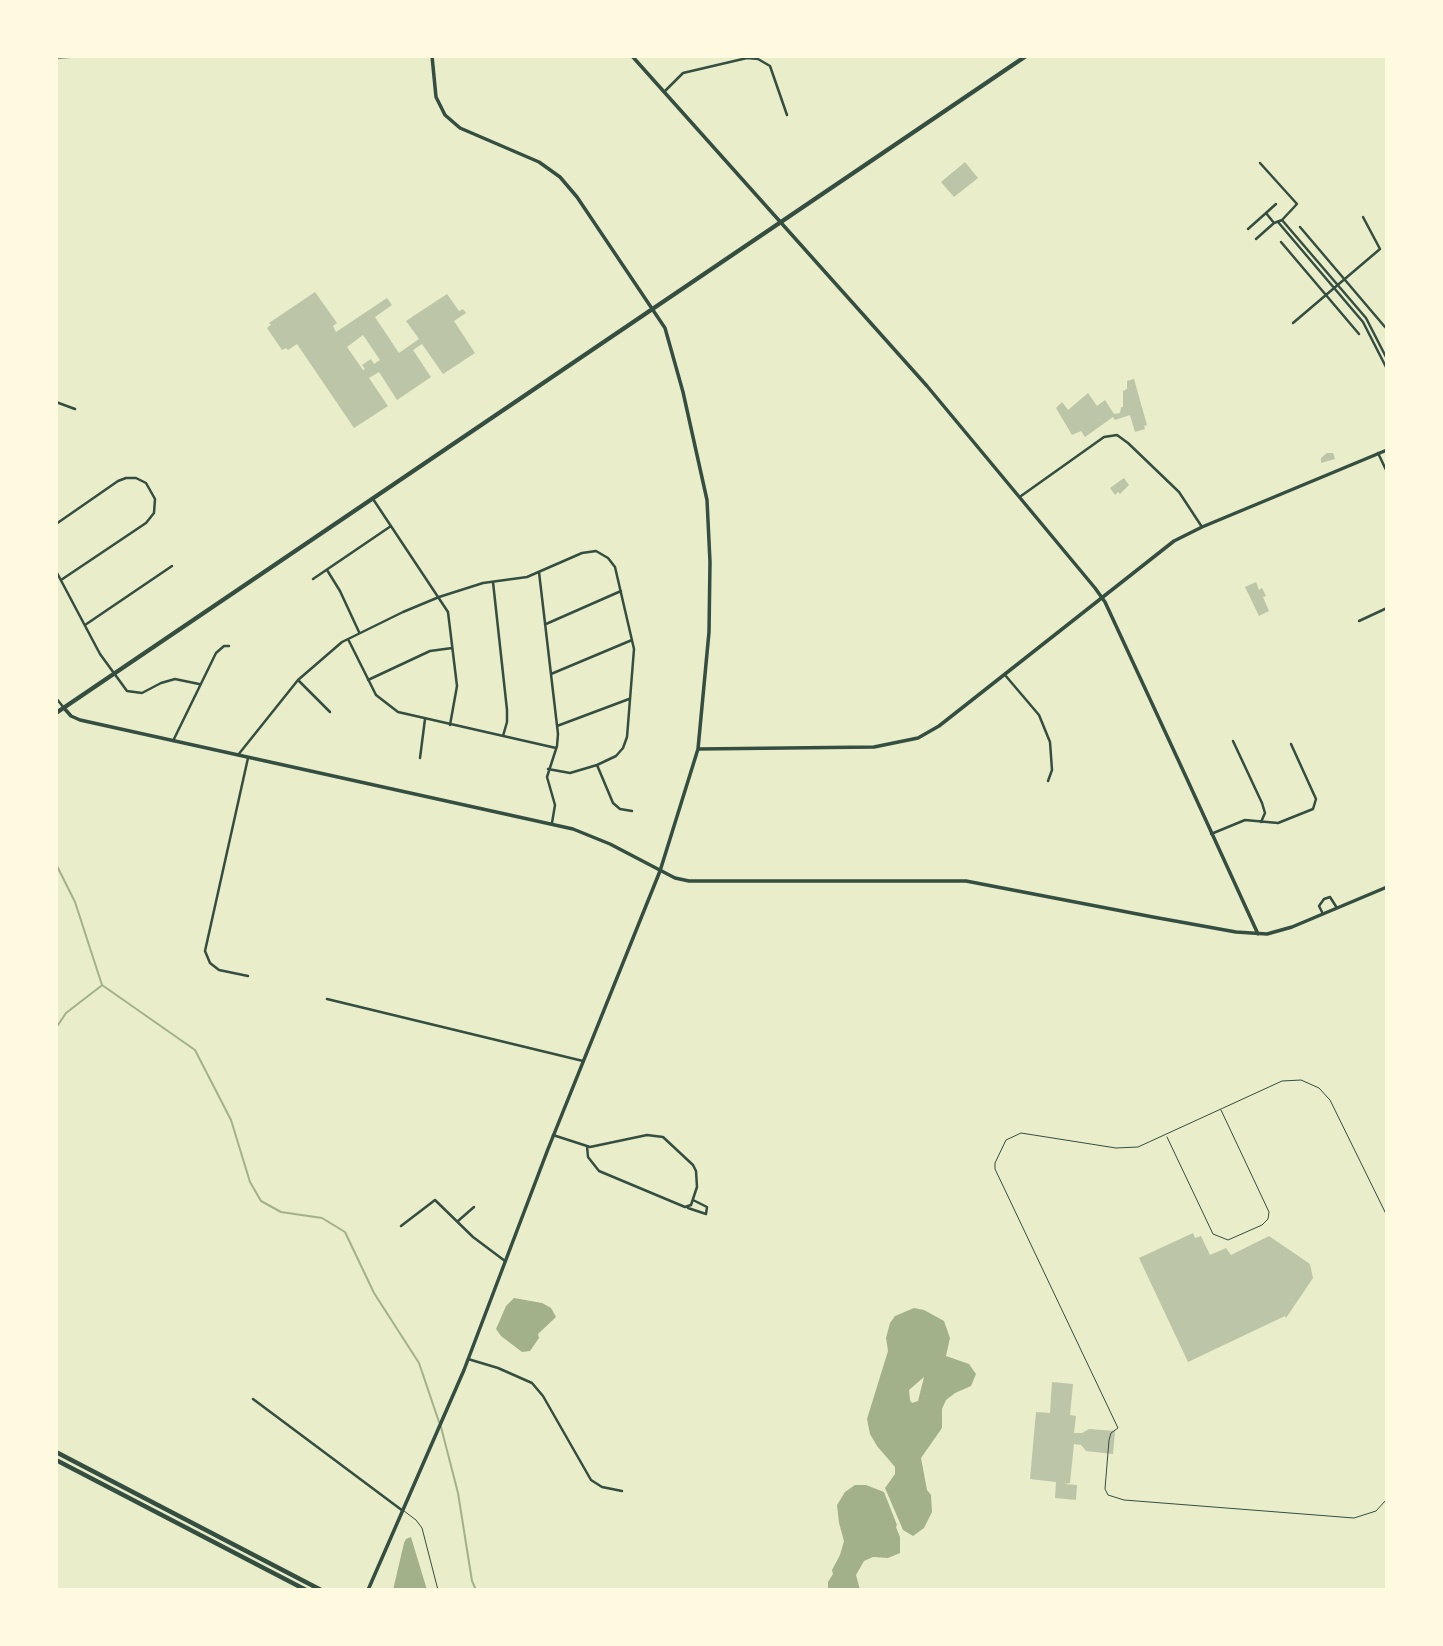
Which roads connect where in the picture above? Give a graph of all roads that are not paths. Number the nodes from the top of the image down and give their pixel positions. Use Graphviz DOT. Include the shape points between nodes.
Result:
graph roads {
  1 [pos="76,56"];
  2 [pos="432,56"];
  3 [pos="632,56"];
  4 [pos="767,56"];
  5 [pos="1026,56"];
  6 [pos="56,57"];
  7 [pos="1019,58"];
  8 [pos="763,61"];
  9 [pos="665,91"];
  10 [pos="787,115"];
  11 [pos="1260,163"];
  12 [pos="1276,205"];
  13 [pos="1266,213"];
  14 [pos="1363,217"];
  15 [pos="782,222"];
  16 [pos="1278,222"];
  17 [pos="1300,227"];
  18 [pos="1248,229"];
  19 [pos="1256,239"];
  20 [pos="1281,242"];
  21 [pos="1345,279"];
  22 [pos="1338,285"];
  23 [pos="1333,289"];
  24 [pos="1325,295"];
  25 [pos="654,310"];
  26 [pos="1293,323"];
  27 [pos="1385,327"];
  28 [pos="1359,334"];
  29 [pos="1387,346"];
  30 [pos="1382,349"];
  31 [pos="1378,351"];
  32 [pos="1387,359"];
  33 [pos="1387,369"];
  34 [pos="56,402"];
  35 [pos="75,409"];
  36 [pos="1387,450"];
  37 [pos="1378,453"];
  38 [pos="1387,472"];
  39 [pos="1021,496"];
  40 [pos="373,499"];
  41 [pos="56,524"];
  42 [pos="391,526"];
  43 [pos="1202,527"];
  44 [pos="172,566"];
  45 [pos="327,570"];
  46 [pos="56,571"];
  47 [pos="539,572"];
  48 [pos="313,579"];
  49 [pos="61,580"];
  50 [pos="493,582"];
  51 [pos="621,591"];
  52 [pos="439,597"];
  53 [pos="1101,597"];
  54 [pos="1387,608"];
  55 [pos="1359,621"];
  56 [pos="546,624"];
  57 [pos="85,625"];
  58 [pos="360,633"];
  59 [pos="348,639"];
  60 [pos="633,640"];
  61 [pos="229,646"];
  62 [pos="452,648"];
  63 [pos="551,674"];
  64 [pos="1005,674"];
  65 [pos="113,675"];
  66 [pos="298,680"];
  67 [pos="368,680"];
  68 [pos="199,684"];
  69 [pos="56,698"];
  70 [pos="630,699"];
  71 [pos="64,708"];
  72 [pos="330,712"];
  73 [pos="56,713"];
  74 [pos="425,719"];
  75 [pos="450,725"];
  76 [pos="557,726"];
  77 [pos="503,736"];
  78 [pos="173,741"];
  79 [pos="1233,741"];
  80 [pos="1291,744"];
  81 [pos="556,748"];
  82 [pos="698,750"];
  83 [pos="238,756"];
  84 [pos="248,758"];
  85 [pos="420,758"];
  86 [pos="597,765"];
  87 [pos="548,769"];
  88 [pos="1048,781"];
  89 [pos="632,811"];
  90 [pos="1261,822"];
  91 [pos="552,824"];
  92 [pos="1211,834"];
  93 [pos="660,871"];
  94 [pos="1387,887"];
  95 [pos="1337,908"];
  96 [pos="1323,914"];
  97 [pos="1258,934"];
  98 [pos="248,976"];
  99 [pos="327,999"];
  100 [pos="583,1061"];
  101 [pos="1221,1110"];
  102 [pos="553,1135"];
  103 [pos="1166,1135"];
  104 [pos="587,1146"];
  105 [pos="693,1200"];
  106 [pos="474,1207"];
  107 [pos="688,1207"];
  108 [pos="1387,1216"];
  109 [pos="458,1221"];
  110 [pos="401,1226"];
  111 [pos="505,1261"];
  112 [pos="468,1359"];
  113 [pos="253,1399"];
  114 [pos="56,1452"];
  115 [pos="56,1460"];
  116 [pos="622,1491"];
  117 [pos="1387,1499"];
  118 [pos="403,1511"];
  119 [pos="306,1590"];
  120 [pos="321,1590"];
  121 [pos="368,1590"];
  122 [pos="438,1590"];
  1 -- 6 [label="main road"];
  2 -- 25 [label="main road" via="436,97 445,115 460,128 539,162 560,177"];
  3 -- 9 [label="main road"];
  4 -- 8 [label="street"];
  5 -- 7 [label="main road"];
  7 -- 15 [label="main road"];
  8 -- 9 [label="street" via="747,58 683,73"];
  8 -- 10 [label="street" via="770,66"];
  9 -- 15 [label="main road"];
  11 -- 16 [label="street" via="1297,204"];
  12 -- 13 [label="street"];
  13 -- 16 [label="street"];
  13 -- 18 [label="street"];
  14 -- 21 [label="street" via="1380,249"];
  15 -- 25 [label="main road"];
  15 -- 39 [label="main road"];
  16 -- 19 [label="street"];
  16 -- 22 [label="street"];
  16 -- 23 [label="street"];
  17 -- 21 [label="street"];
  20 -- 24 [label="street"];
  21 -- 22 [label="street"];
  21 -- 27 [label="street"];
  22 -- 23 [label="street"];
  22 -- 30 [label="street" via="1371,326"];
  23 -- 24 [label="street"];
  23 -- 31 [label="street" via="1363,322"];
  24 -- 26 [label="street"];
  24 -- 28 [label="street"];
  25 -- 40 [label="main road"];
  25 -- 82 [label="main road" via="672,351 708,511 709,632"];
  29 -- 30 [label="street"];
  30 -- 31 [label="street"];
  30 -- 32 [label="street"];
  31 -- 33 [label="street"];
  34 -- 35 [label="street"];
  36 -- 37 [label="main road"];
  37 -- 38 [label="street"];
  37 -- 43 [label="main road"];
  39 -- 43 [label="street" via="1104,437 1117,435 1179,492"];
  39 -- 53 [label="main road"];
  40 -- 42 [label="street"];
  40 -- 65 [label="main road"];
  41 -- 49 [label="street" via="126,478 146,483 155,499 154,513 146,523"];
  42 -- 45 [label="street"];
  42 -- 52 [label="street"];
  43 -- 53 [label="main road" via="1174,541"];
  44 -- 57 [label="street"];
  45 -- 48 [label="street"];
  45 -- 58 [label="street"];
  46 -- 49 [label="street"];
  47 -- 50 [label="street"];
  47 -- 51 [label="street" via="596,551 611,561"];
  47 -- 56 [label="street"];
  49 -- 57 [label="street"];
  50 -- 52 [label="street"];
  50 -- 77 [label="street" via="507,710"];
  51 -- 56 [label="street"];
  51 -- 60 [label="street"];
  52 -- 58 [label="street"];
  52 -- 62 [label="street" via="448,612"];
  53 -- 64 [label="main road"];
  53 -- 92 [label="main road"];
  54 -- 55 [label="street"];
  56 -- 63 [label="street"];
  57 -- 65 [label="street"];
  58 -- 59 [label="street"];
  59 -- 66 [label="street"];
  59 -- 67 [label="street"];
  60 -- 63 [label="street"];
  60 -- 70 [label="street"];
  61 -- 68 [label="street" via="216,653"];
  62 -- 67 [label="street" via="430,651"];
  62 -- 75 [label="street" via="457,686"];
  63 -- 76 [label="street"];
  64 -- 82 [label="main road" via="940,726 899,744"];
  64 -- 88 [label="street" via="1039,715 1051,742"];
  65 -- 68 [label="street" via="134,694 175,679"];
  65 -- 71 [label="main road"];
  66 -- 72 [label="street"];
  66 -- 83 [label="street"];
  67 -- 74 [label="street" via="387,706"];
  68 -- 78 [label="street"];
  69 -- 71 [label="street"];
  70 -- 76 [label="street"];
  70 -- 86 [label="street" via="623,748"];
  71 -- 73 [label="main road"];
  71 -- 78 [label="main road" via="80,720"];
  74 -- 75 [label="street"];
  74 -- 85 [label="street"];
  75 -- 77 [label="street"];
  76 -- 81 [label="street"];
  77 -- 81 [label="street"];
  78 -- 83 [label="main road"];
  79 -- 90 [label="street" via="1262,803 1265,813"];
  80 -- 90 [label="street" via="1316,799 1314,806 1278,823"];
  81 -- 87 [label="street"];
  82 -- 93 [label="main road"];
  83 -- 84 [label="main road"];
  84 -- 91 [label="main road"];
  84 -- 98 [label="street" via="205,951 219,970"];
  86 -- 87 [label="street" via="570,772"];
  86 -- 89 [label="street" via="614,803"];
  87 -- 91 [label="street" via="555,805"];
  90 -- 92 [label="street" via="1245,820"];
  91 -- 93 [label="main road" via="589,834"];
  92 -- 97 [label="main road"];
  93 -- 97 [label="main road" via="692,881 966,881"];
  93 -- 100 [label="main road"];
  94 -- 95 [label="main road"];
  95 -- 96 [label="main road"];
  95 -- 96 [label="street" via="1330,897 1324,898 1319,906"];
  96 -- 97 [label="main road" via="1280,931"];
  99 -- 100 [label="street"];
  100 -- 102 [label="main road"];
  101 -- 103 [label="lane"];
  101 -- 103 [label="lane" via="1269,1212 1266,1222 1231,1239 1221,1239 1210,1231"];
  101 -- 108 [label="lane" via="1282,1081 1316,1085 1331,1100"];
  102 -- 104 [label="street"];
  102 -- 111 [label="main road"];
  103 -- 117 [label="lane" via="1124,1149 1021,1133 1006,1140 995,1163 1118,1428 1109,1440 1108,1495 1354,1518 1376,1511"];
  104 -- 105 [label="street" via="648,1135 663,1137 695,1168 698,1183"];
  104 -- 107 [label="street" via="588,1157 599,1171"];
  105 -- 107 [label="street"];
  105 -- 107 [label="street" via="707,1207 706,1214"];
  106 -- 109 [label="street"];
  109 -- 110 [label="street" via="435,1200"];
  109 -- 111 [label="street"];
  111 -- 112 [label="main road"];
  112 -- 116 [label="street" via="535,1385 591,1480"];
  112 -- 118 [label="main road"];
  113 -- 118 [label="street"];
  114 -- 120 [label="main road"];
  115 -- 119 [label="main road"];
  118 -- 121 [label="main road"];
  118 -- 122 [label="lane" via="422,1528"];
}
